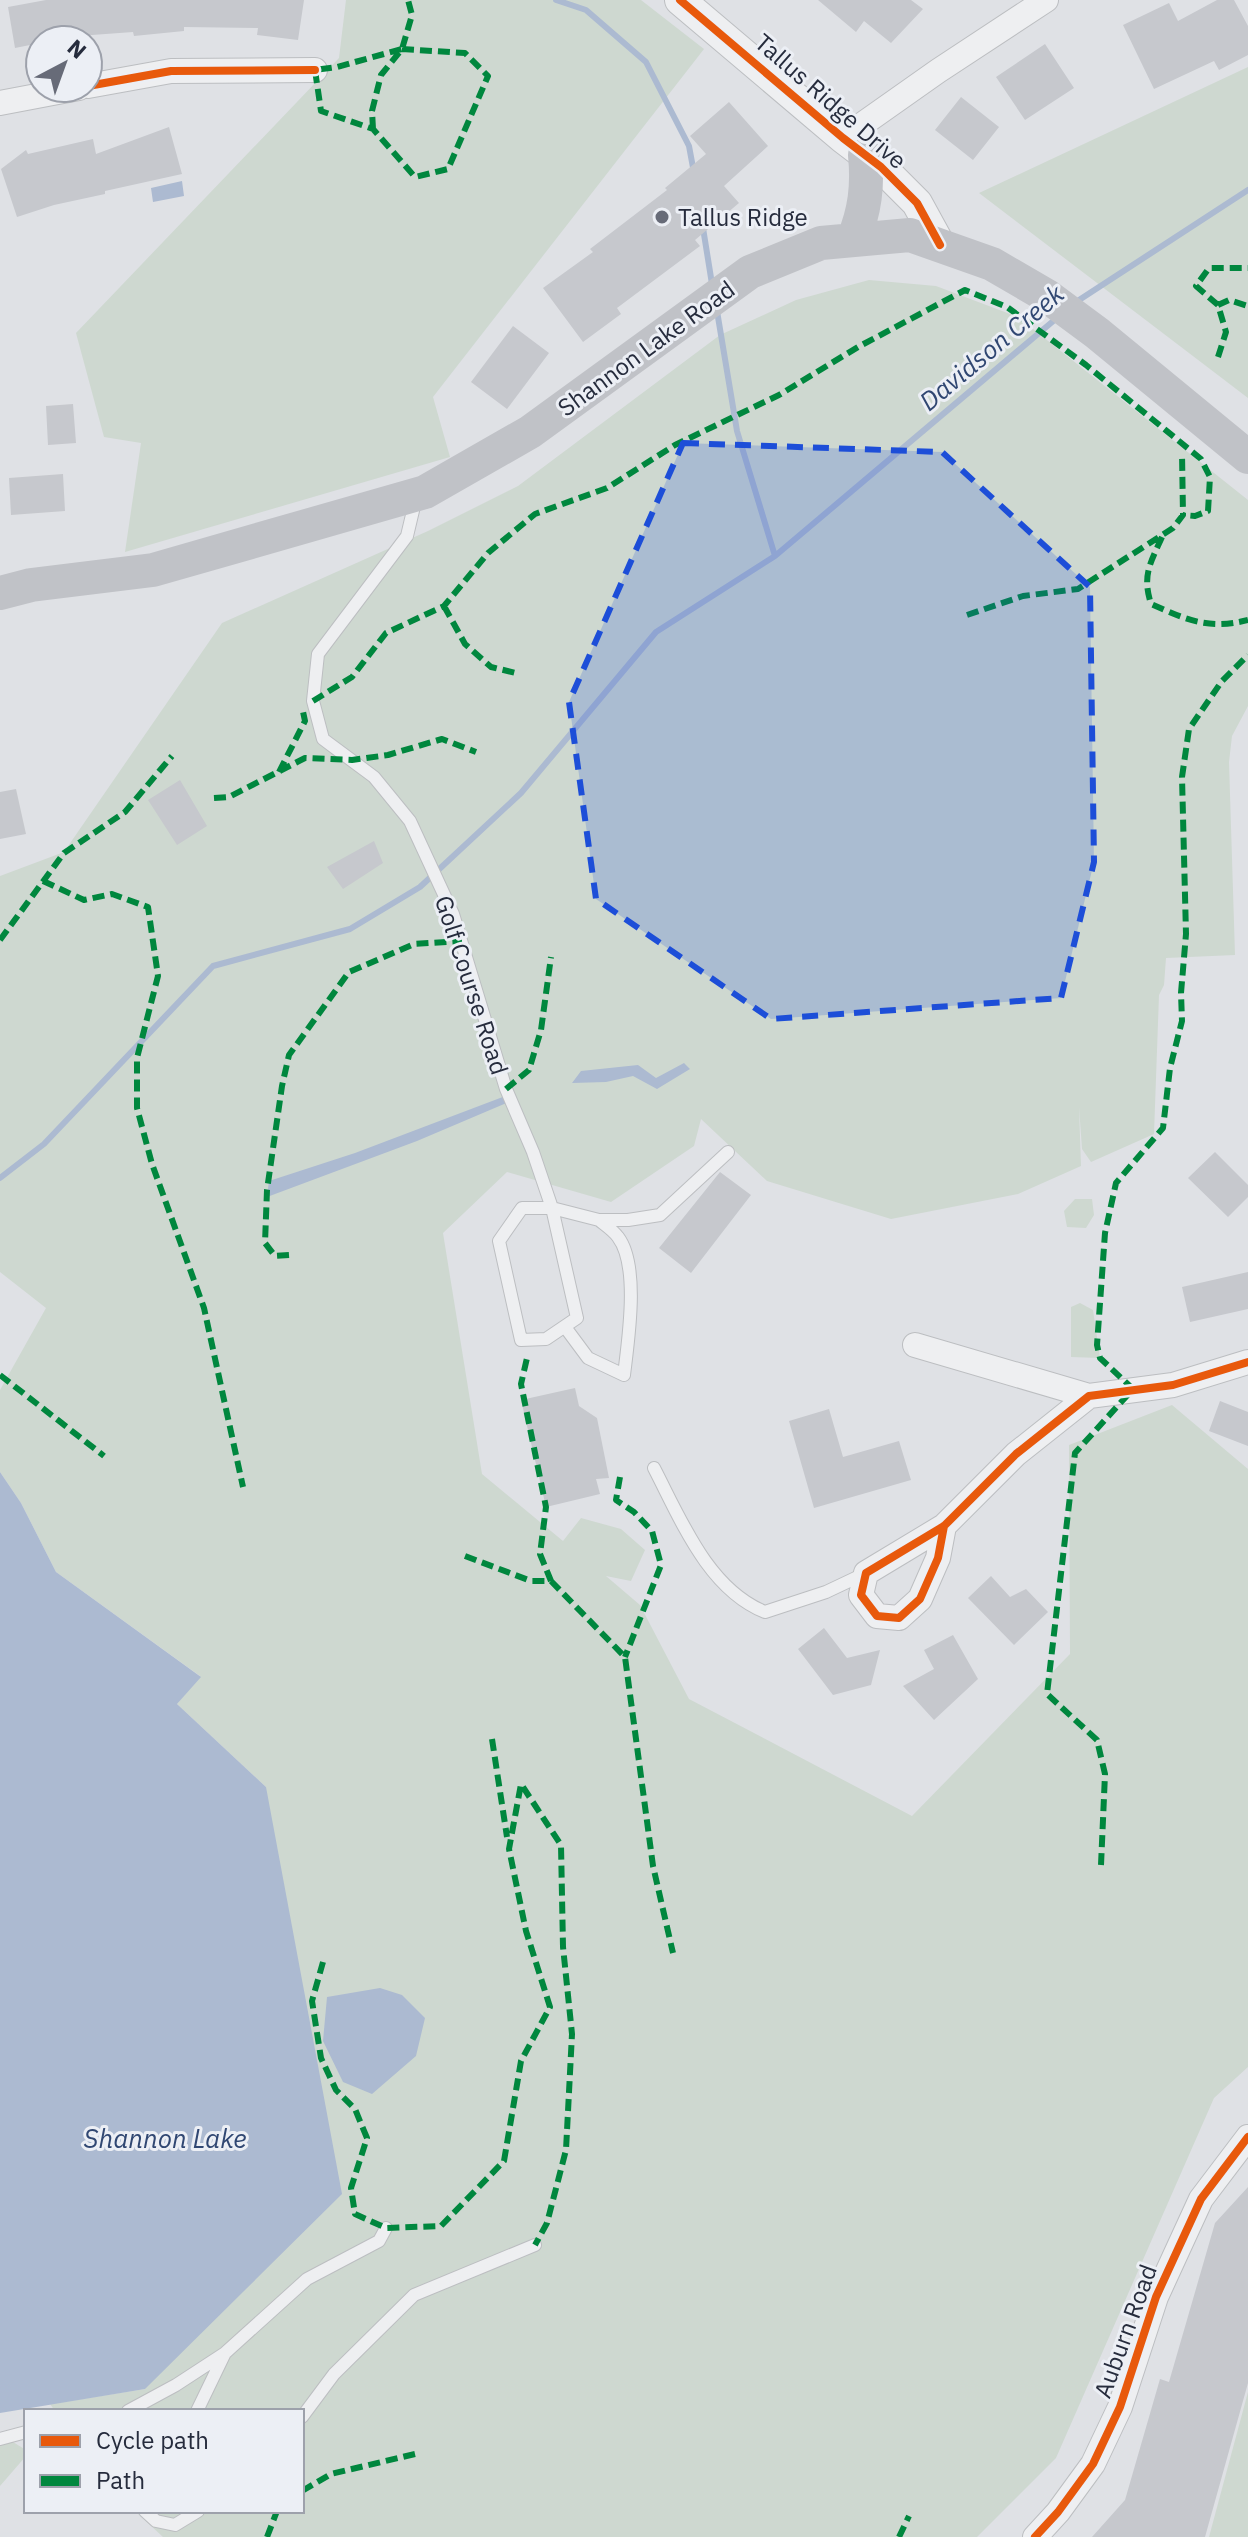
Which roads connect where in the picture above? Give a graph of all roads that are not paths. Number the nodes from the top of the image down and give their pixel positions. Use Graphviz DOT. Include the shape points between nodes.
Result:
graph roads {
  1 [pos="680,0"];
  2 [pos="1046,0"];
  3 [pos="315,70"];
  4 [pos="104,83"];
  5 [pos="24,98"];
  6 [pos="0,103"];
  7 [pos="854,147"];
  8 [pos="853,240"];
  9 [pos="940,245"];
  10 [pos="1248,457"];
  11 [pos="416,495"];
  12 [pos="0,593"];
  13 [pos="728,1152"];
  14 [pos="552,1208"];
  15 [pos="599,1220"];
  16 [pos="565,1327"];
  17 [pos="915,1345"];
  18 [pos="1248,1362"];
  19 [pos="1089,1396"];
  20 [pos="654,1468"];
  21 [pos="944,1526"];
  22 [pos="866,1573"];
  23 [pos="1248,2137"];
  24 [pos="386,2228"];
  25 [pos="535,2245"];
  26 [pos="225,2353"];
  27 [pos="132,2409"];
  28 [pos="198,2409"];
  29 [pos="304,2414"];
  30 [pos="24,2433"];
  31 [pos="0,2439"];
  32 [pos="147,2513"];
  33 [pos="195,2513"];
  34 [pos="1035,2537"];
  1 -- 7 [label="street, Tallus Ridge Drive"];
  2 -- 7 [label="street" via="938,71"];
  3 -- 4 [label="street" via="171,71"];
  5 -- 6 [label="street"];
  7 -- 8 [label="main road" via="866,193"];
  7 -- 9 [label="street, Tallus Ridge Drive" via="917,203"];
  8 -- 9 [label="main road, Shannon Lake Road" via="910,235"];
  8 -- 11 [label="main road, Shannon Lake Road" via="821,243 750,272 530,432"];
  9 -- 10 [label="main road, Shannon Lake Road" via="992,264 1047,296"];
  11 -- 12 [label="main road, Shannon Lake Road" via="153,570"];
  11 -- 14 [label="lane, Golf Course Road" via="407,536 318,654 313,701 323,739 374,777 410,821 429,860 453,914 506,1089"];
  13 -- 15 [label="lane" via="660,1215"];
  14 -- 15 [label="lane"];
  14 -- 16 [label="lane, Golf Course Road" via="577,1318"];
  14 -- 16 [label="lane" via="522,1208 499,1241 521,1340 546,1339"];
  15 -- 16 [label="lane" via="625,1251 633,1303 624,1375 588,1358"];
  17 -- 19 [label="street"];
  18 -- 19 [label="street" via="1173,1385"];
  19 -- 21 [label="street" via="1016,1454"];
  20 -- 22 [label="lane" via="696,1546 733,1595 748,1605 765,1612"];
  21 -- 22 [label="street"];
  21 -- 22 [label="street" via="938,1558 920,1599 899,1618 877,1616 861,1595"];
  23 -- 34 [label="street, Auburn Road" via="1201,2199 1156,2297 1120,2407 1093,2464"];
  24 -- 26 [label="lane" via="379,2241 307,2279"];
  25 -- 29 [label="lane" via="414,2295 334,2374"];
  26 -- 27 [label="lane"];
  26 -- 28 [label="lane"];
  30 -- 31 [label="lane"];
  32 -- 33 [label="lane" via="175,2525"];
}
